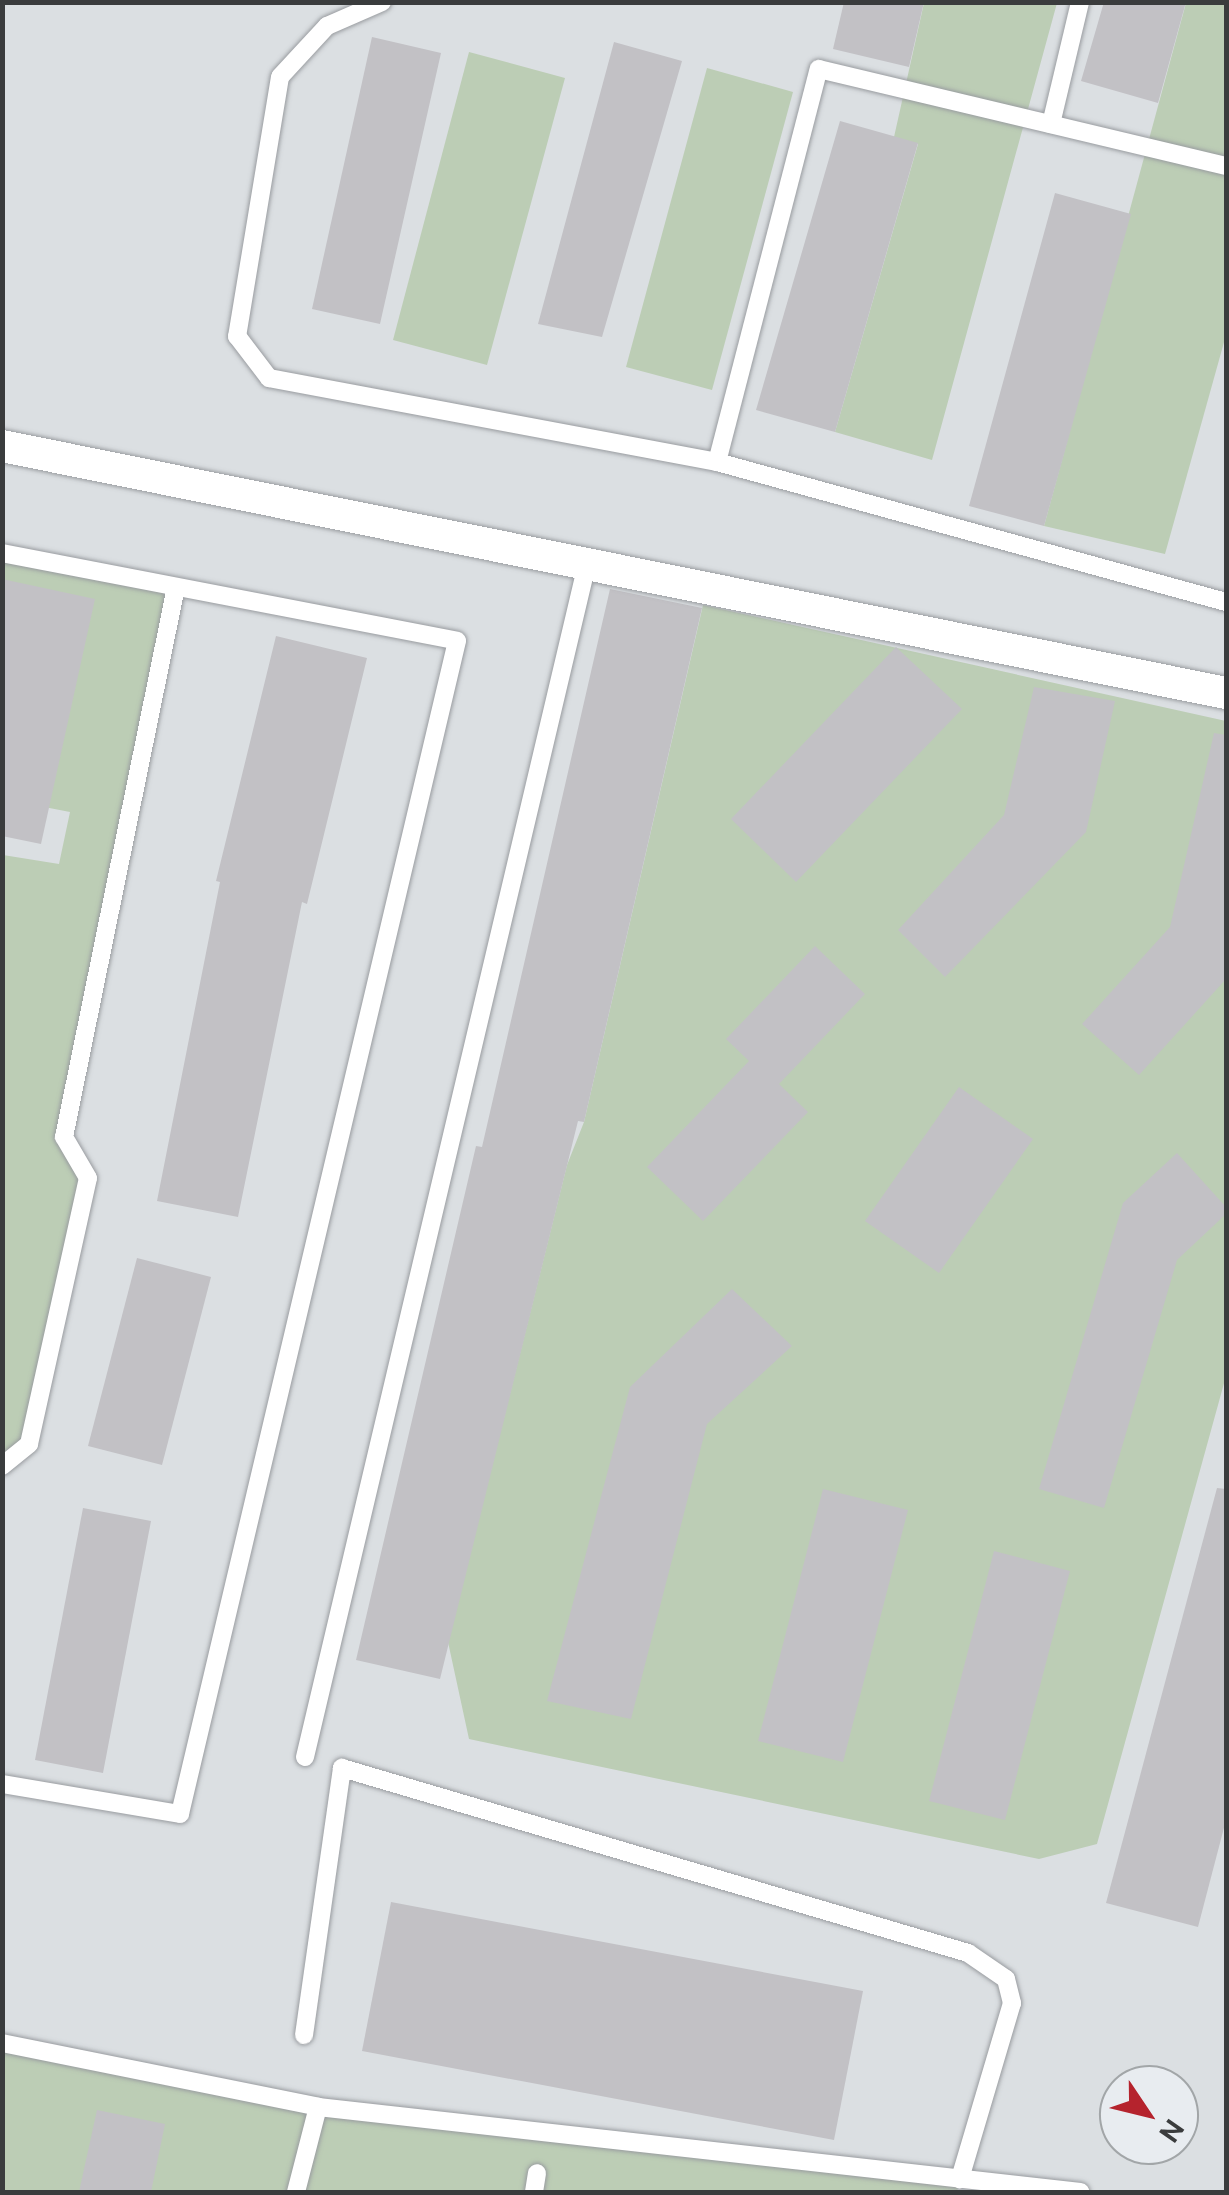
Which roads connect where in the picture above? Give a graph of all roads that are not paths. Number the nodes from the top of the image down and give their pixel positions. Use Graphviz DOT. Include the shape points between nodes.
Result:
graph roads {
  1 [pos="382,2"];
  2 [pos="1080,2"];
  3 [pos="1051,124"];
  4 [pos="1226,166"];
  5 [pos="2,446"];
  6 [pos="717,462"];
  7 [pos="2,553"];
  8 [pos="587,564"];
  9 [pos="176,586"];
  10 [pos="1226,602"];
  11 [pos="1226,693"];
  12 [pos="2,1466"];
  13 [pos="306,1758"];
  14 [pos="2,1784"];
  15 [pos="304,2034"];
  16 [pos="2,2043"];
  17 [pos="318,2106"];
  18 [pos="960,2179"];
  19 [pos="922,2184"];
  20 [pos="296,2192"];
  21 [pos="1080,2192"];
  1 -- 6 [label="lane" via="328,26 280,77 237,336 269,378"];
  2 -- 3 [label="lane"];
  3 -- 4 [label="lane"];
  3 -- 6 [label="lane" via="819,69"];
  5 -- 8 [label="street"];
  6 -- 10 [label="lane"];
  7 -- 9 [label="lane"];
  8 -- 11 [label="street"];
  8 -- 13 [label="lane"];
  9 -- 12 [label="lane" via="64,1137 88,1178 30,1444"];
  9 -- 14 [label="lane" via="457,640 180,1814"];
  15 -- 18 [label="lane" via="342,1768 968,1954 1006,1979 1012,2003"];
  16 -- 17 [label="lane"];
  17 -- 19 [label="lane"];
  17 -- 20 [label="lane"];
  18 -- 19 [label="lane"];
  18 -- 21 [label="lane"];
}
